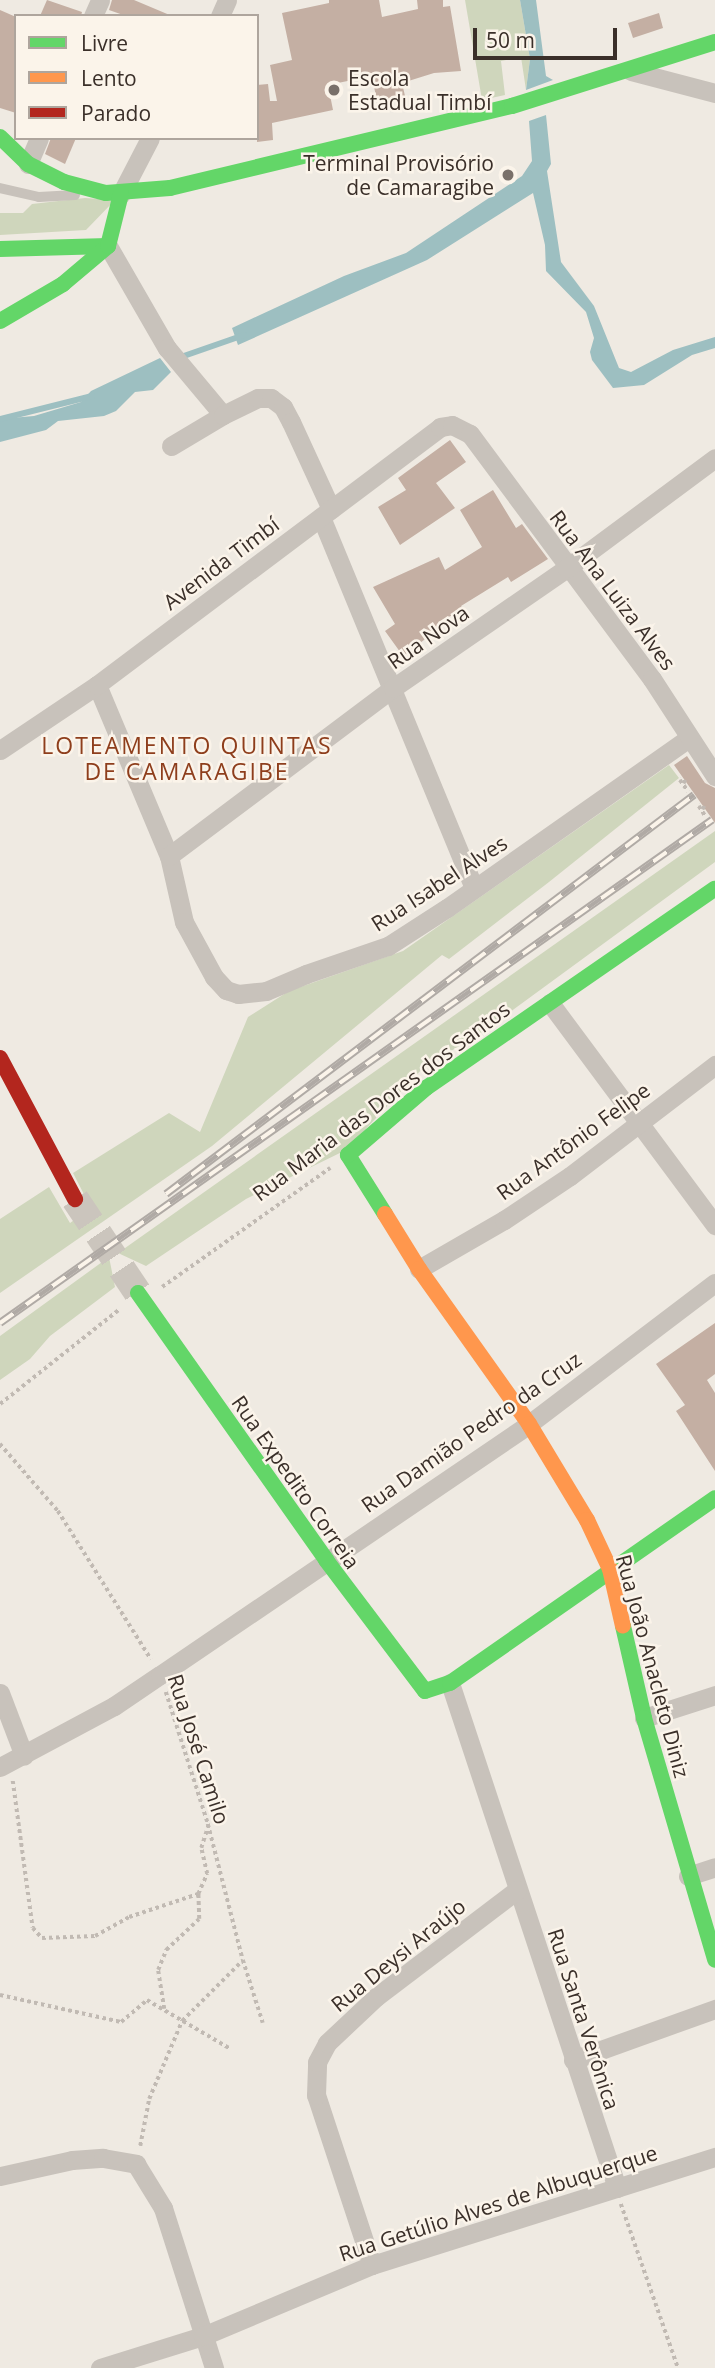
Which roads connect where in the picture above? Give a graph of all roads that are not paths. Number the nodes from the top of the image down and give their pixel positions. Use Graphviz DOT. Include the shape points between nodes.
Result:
graph roads {
  1 [pos="715,42"];
  2 [pos="631,71"];
  3 [pos="715,93"];
  4 [pos="0,137"];
  5 [pos="38,140"];
  6 [pos="149,140"];
  7 [pos="28,164"];
  8 [pos="0,188"];
  9 [pos="97,191"];
  10 [pos="121,194"];
  11 [pos="108,246"];
  12 [pos="0,249"];
  13 [pos="0,321"];
  14 [pos="223,415"];
  15 [pos="470,434"];
  16 [pos="171,446"];
  17 [pos="715,458"];
  18 [pos="326,513"];
  19 [pos="567,568"];
  20 [pos="97,685"];
  21 [pos="393,688"];
  22 [pos="689,738"];
  23 [pos="0,750"];
  24 [pos="715,776"];
  25 [pos="169,856"];
  26 [pos="474,888"];
  27 [pos="715,888"];
  28 [pos="550,1003"];
  29 [pos="0,1058"];
  30 [pos="715,1065"];
  31 [pos="637,1121"];
  32 [pos="348,1155"];
  33 [pos="75,1199"];
  34 [pos="715,1225"];
  35 [pos="419,1269"];
  36 [pos="715,1283"];
  37 [pos="140,1297"];
  38 [pos="529,1424"];
  39 [pos="715,1498"];
  40 [pos="326,1560"];
  41 [pos="610,1569"];
  42 [pos="450,1683"];
  43 [pos="0,1693"];
  44 [pos="715,1695"];
  45 [pos="644,1718"];
  46 [pos="12,1762"];
  47 [pos="715,1867"];
  48 [pos="688,1876"];
  49 [pos="517,1890"];
  50 [pos="715,1960"];
  51 [pos="715,2009"];
  52 [pos="573,2060"];
  53 [pos="715,2157"];
  54 [pos="0,2176"];
  55 [pos="617,2188"];
  56 [pos="372,2265"];
  57 [pos="203,2336"];
  58 [pos="100,2368"];
  59 [pos="214,2368"];
  1 -- 2 [label="street"];
  2 -- 3 [label="street"];
  2 -- 10 [label="street" via="512,106 170,188"];
  4 -- 7 [label="street"];
  5 -- 7 [label="street"];
  6 -- 10 [label="street"];
  7 -- 9 [label="street" via="64,182"];
  8 -- 9 [label="lane" via="39,197"];
  9 -- 10 [label="street"];
  10 -- 11 [label="street"];
  11 -- 12 [label="street"];
  11 -- 13 [label="street" via="63,284"];
  11 -- 14 [label="street" via="167,348"];
  14 -- 16 [label="street"];
  14 -- 18 [label="street" via="258,398 271,398 283,407"];
  15 -- 18 [label="street, Avenida Timbí" via="461,427 440,427"];
  15 -- 19 [label="street, Rua Ana Luiza Alves"];
  17 -- 19 [label="street, Rua Nova"];
  18 -- 20 [label="street, Avenida Timbí"];
  18 -- 21 [label="street"];
  19 -- 21 [label="street, Rua Nova"];
  19 -- 22 [label="street, Rua Ana Luiza Alves" via="652,679"];
  20 -- 23 [label="street, Avenida Timbí"];
  20 -- 25 [label="street, Rua Isabel Alves"];
  21 -- 25 [label="street, Rua Nova"];
  21 -- 26 [label="street"];
  22 -- 24 [label="street, Rua Ana Luiza Alves"];
  22 -- 26 [label="street, Rua Isabel Alves"];
  25 -- 26 [label="street, Rua Isabel Alves" via="184,922 226,990 238,994 267,991 388,946"];
  27 -- 28 [label="street, Rua Maria das Dores dos Santos"];
  28 -- 31 [label="street"];
  28 -- 32 [label="street, Rua Maria das Dores dos Santos" via="426,1088"];
  29 -- 33 [label="street"];
  30 -- 31 [label="street, Rua Antônio Felipe"];
  31 -- 34 [label="street"];
  31 -- 35 [label="street, Rua Antônio Felipe" via="537,1199"];
  32 -- 35 [label="street, Rua João Anacleto Diniz"];
  35 -- 38 [label="street, Rua João Anacleto Diniz"];
  36 -- 38 [label="street, Rua Damião Pedro da Cruz"];
  37 -- 40 [label="street, Rua Expedito Correia"];
  38 -- 40 [label="street, Rua Damião Pedro da Cruz"];
  38 -- 41 [label="street, Rua João Anacleto Diniz" via="587,1520"];
  39 -- 41 [label="street"];
  40 -- 42 [label="street, Rua Expedito Correia" via="425,1691"];
  40 -- 46 [label="street, Rua Damião Pedro da Cruz" via="114,1706"];
  41 -- 42 [label="street"];
  41 -- 45 [label="street, Rua João Anacleto Diniz"];
  42 -- 49 [label="street, Rua Santa Verônica"];
  43 -- 46 [label="street"];
  44 -- 45 [label="street"];
  45 -- 48 [label="street, Rua João Anacleto Diniz"];
  47 -- 48 [label="street"];
  48 -- 50 [label="street, Rua João Anacleto Diniz"];
  49 -- 52 [label="street, Rua Santa Verônica"];
  49 -- 56 [label="street, Rua Deysi Araújo" via="376,1997 327,2043 317,2062 316,2095"];
  51 -- 52 [label="street"];
  52 -- 55 [label="street, Rua Santa Verônica"];
  53 -- 55 [label="street, Rua Getúlio Alves de Albuquerque"];
  54 -- 57 [label="street" via="103,2158 136,2164 163,2208"];
  55 -- 56 [label="street, Rua Getúlio Alves de Albuquerque"];
  56 -- 57 [label="street, Rua Getúlio Alves de Albuquerque"];
  57 -- 58 [label="street, Rua Getúlio Alves de Albuquerque"];
  57 -- 59 [label="street"];
}
